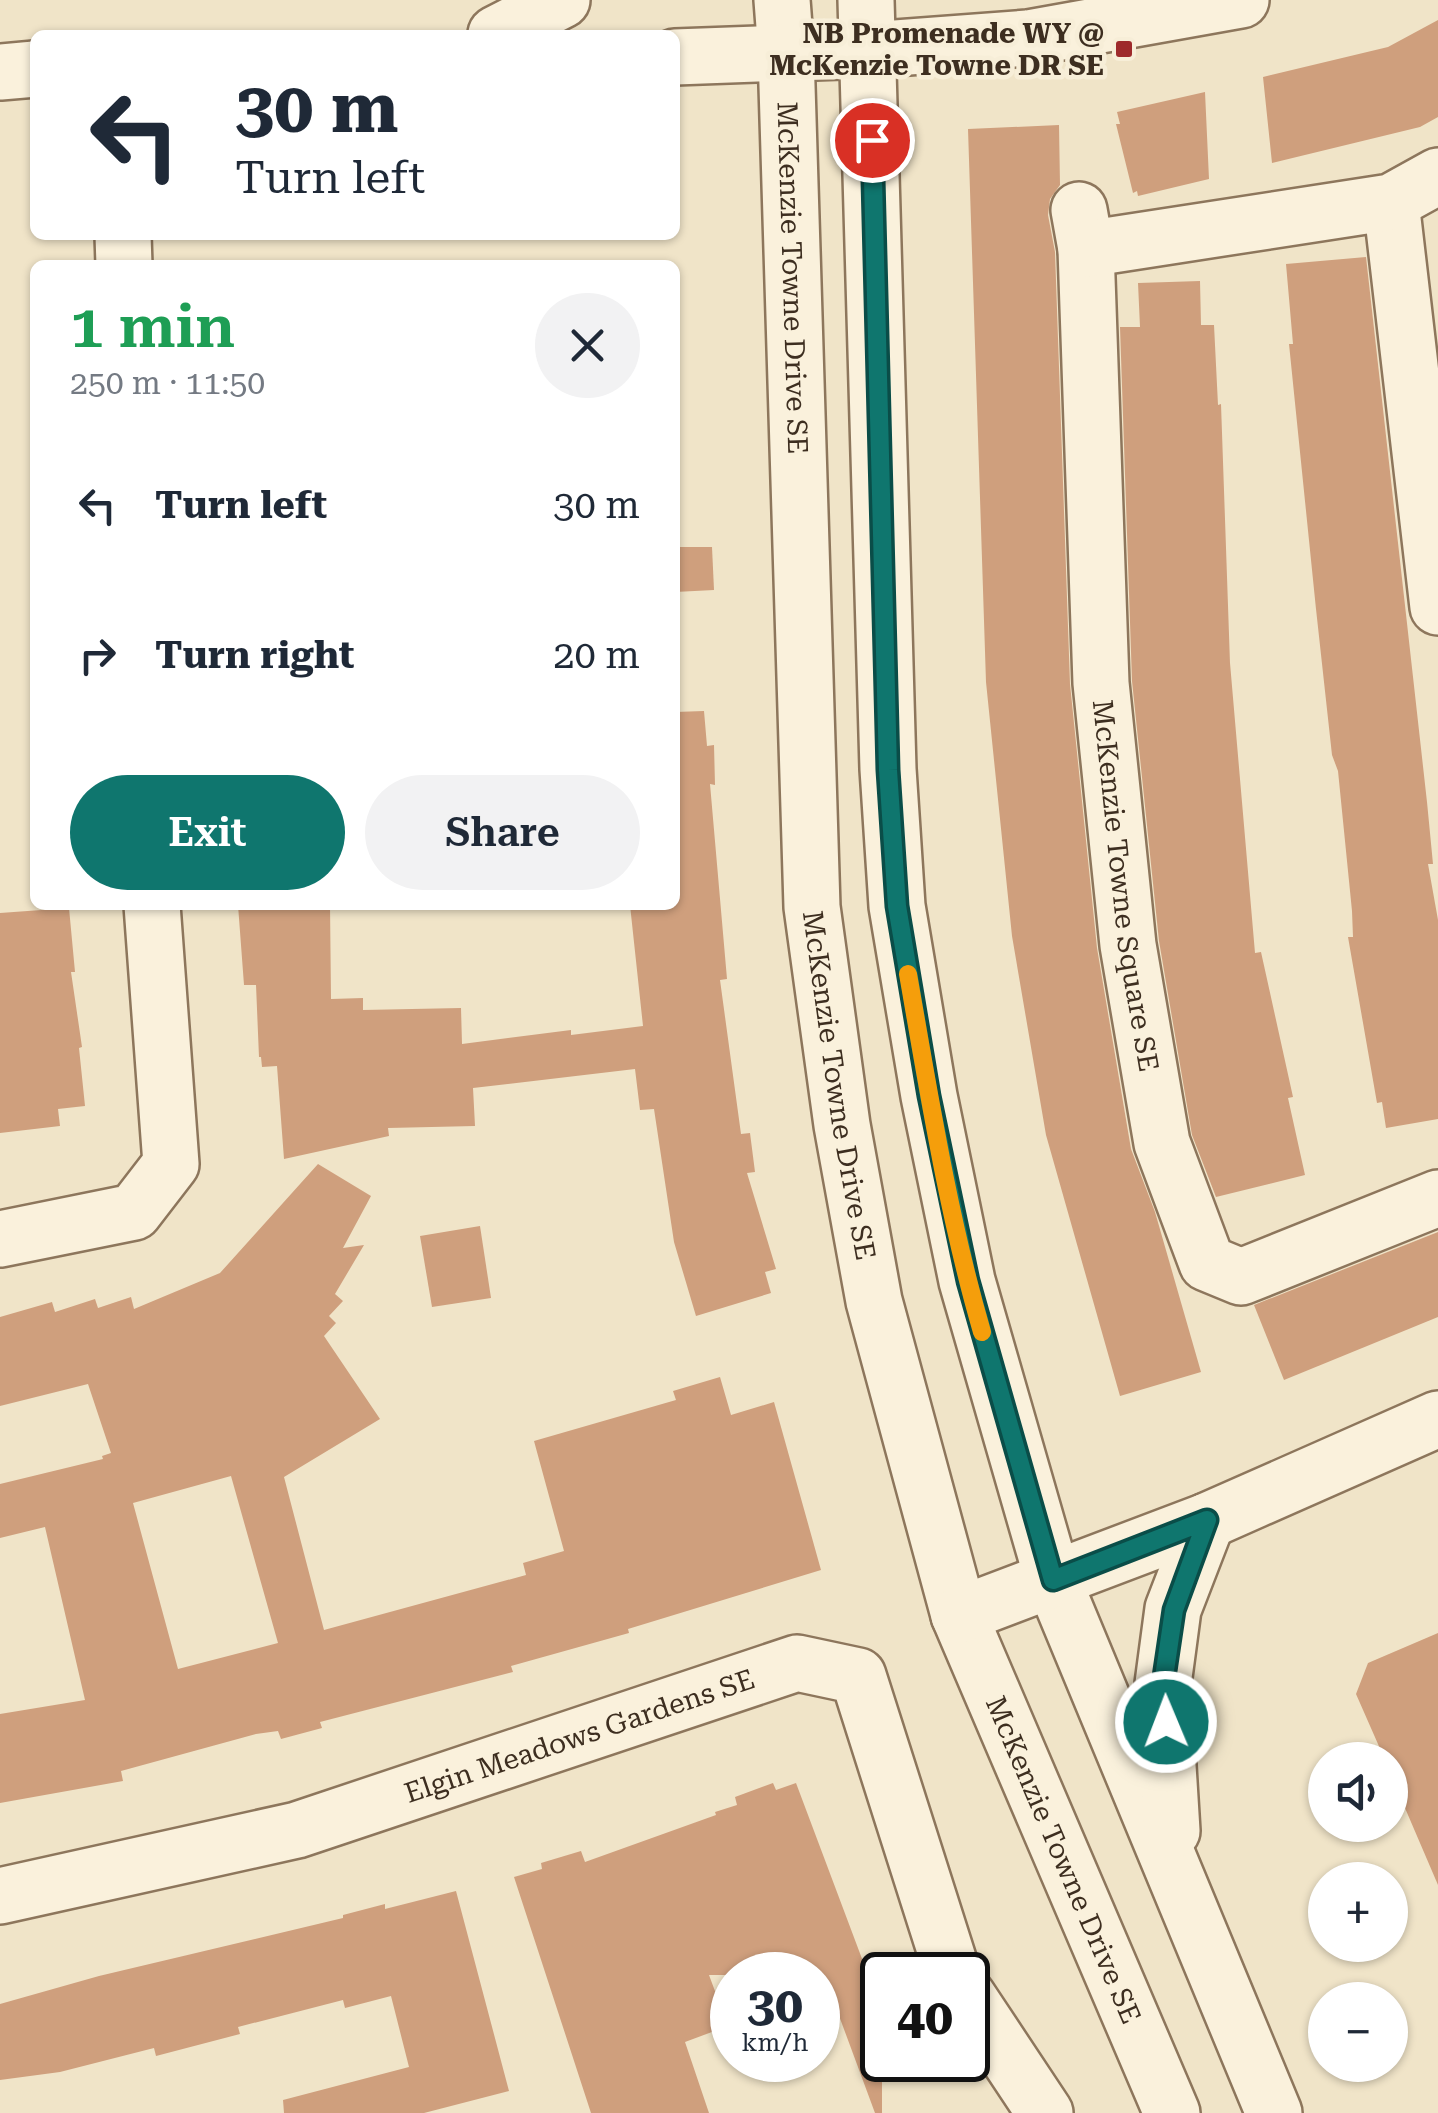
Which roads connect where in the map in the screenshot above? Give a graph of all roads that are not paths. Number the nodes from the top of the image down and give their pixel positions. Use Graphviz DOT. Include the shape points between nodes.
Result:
graph roads {
  1 [pos="562,0"];
  2 [pos="1241,0"];
  3 [pos="868,25"];
  4 [pos="784,26"];
  5 [pos="506,30"];
  6 [pos="680,56"];
  7 [pos="30,69"];
  8 [pos="0,72"];
  9 [pos="1438,176"];
  10 [pos="1391,202"];
  11 [pos="1432,503"];
  12 [pos="1438,607"];
  13 [pos="152,910"];
  14 [pos="1438,1198"];
  15 [pos="0,1239"];
  16 [pos="1438,1419"];
  17 [pos="1207,1520"];
  18 [pos="1053,1580"];
  19 [pos="959,1616"];
  20 [pos="1175,1876"];
  21 [pos="0,1896"];
  22 [pos="946,1952"];
  23 [pos="990,2030"];
  24 [pos="1045,2113"];
  25 [pos="1172,2113"];
  26 [pos="1274,2113"];
  1 -- 5 [label="street"];
  2 -- 3 [label="street" via="1028,38"];
  3 -- 4 [label="street"];
  3 -- 18 [label="street" via="897,906 968,1281"];
  4 -- 6 [label="street"];
  4 -- 19 [label="street, McKenzie Towne Drive SE" via="812,907 874,1301"];
  7 -- 8 [label="street"];
  9 -- 10 [label="street, McKenzie Towne Square SE"];
  10 -- 11 [label="street"];
  10 -- 14 [label="street, McKenzie Towne Square SE" via="1082,229 1101,683 1128,946 1162,1143 1207,1263 1241,1277"];
  11 -- 12 [label="street"];
  13 -- 15 [label="street" via="171,1164 134,1212"];
  16 -- 17 [label="street"];
  17 -- 18 [label="street"];
  17 -- 20 [label="street" via="1174,1610 1163,1684"];
  18 -- 19 [label="street"];
  18 -- 20 [label="street"];
  19 -- 25 [label="street, McKenzie Towne Drive SE"];
  20 -- 26 [label="street"];
  21 -- 22 [label="street, Elgin Meadows Gardens SE" via="297,1830 797,1663 858,1676"];
  23 -- 24 [label="street"];
}
